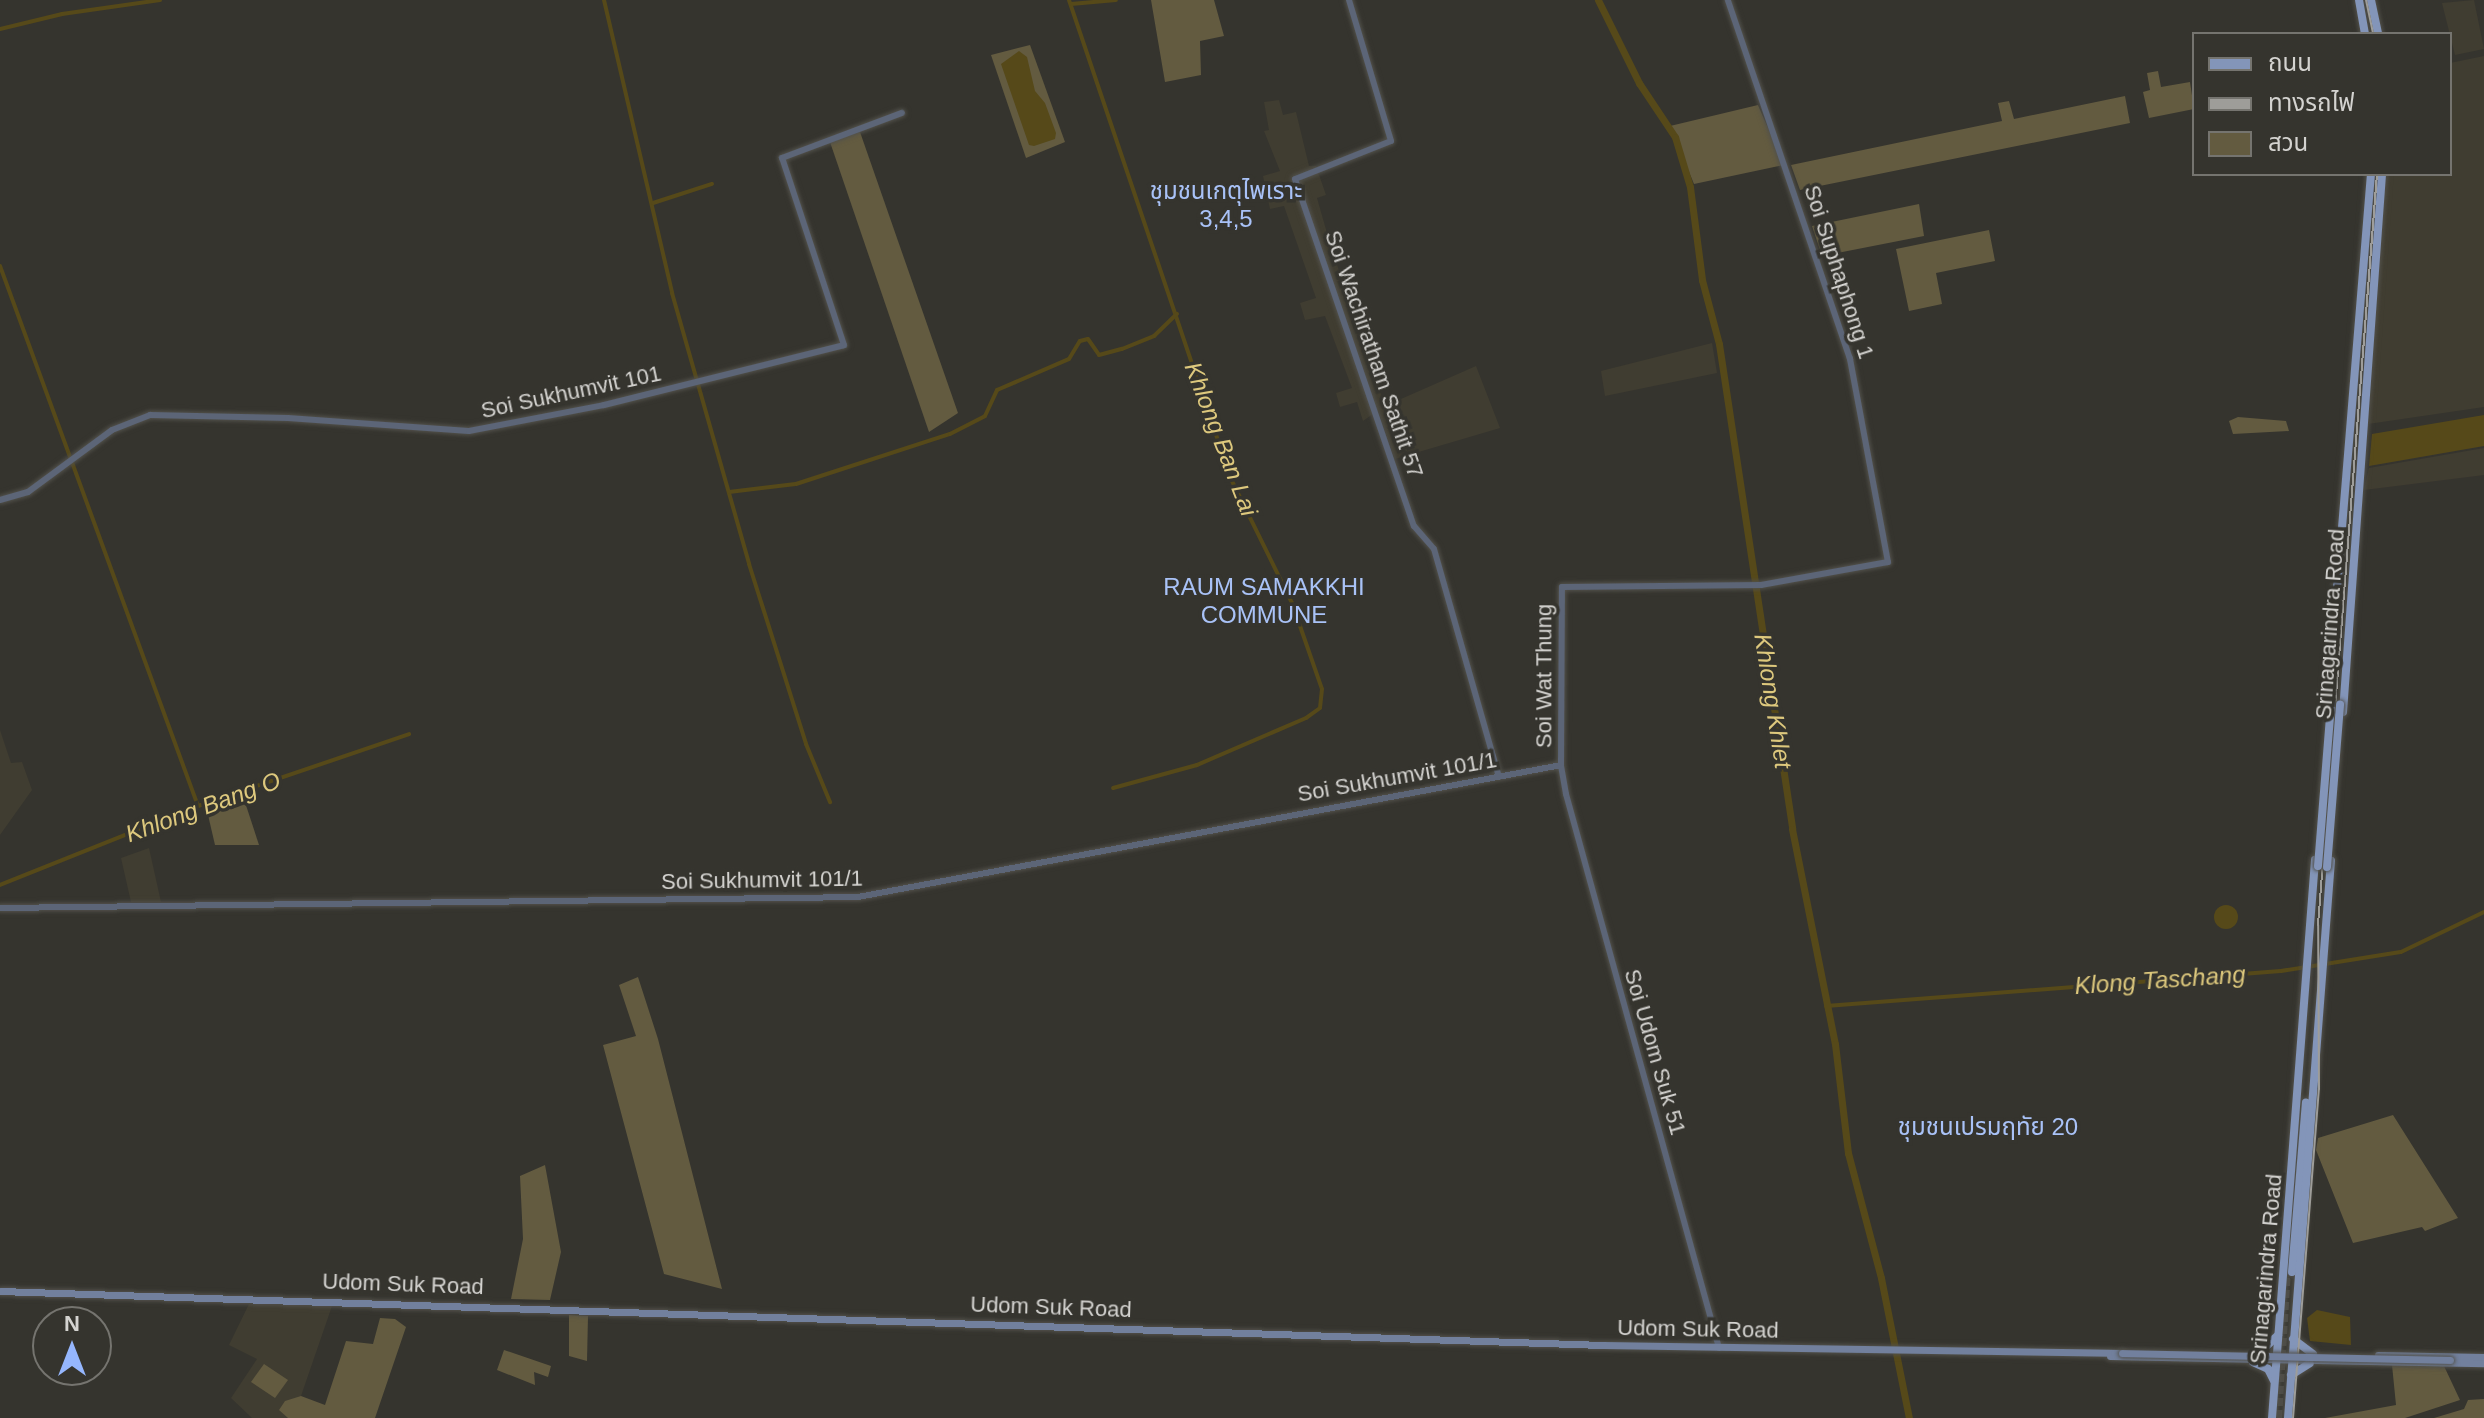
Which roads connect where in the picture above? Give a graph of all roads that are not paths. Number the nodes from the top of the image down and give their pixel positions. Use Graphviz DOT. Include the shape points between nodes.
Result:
graph roads {
  1 [pos="1349,0"];
  2 [pos="1728,0"];
  3 [pos="2359,0"];
  4 [pos="2371,0"];
  5 [pos="2365,32"];
  6 [pos="2378,32"];
  7 [pos="902,113"];
  8 [pos="2371,176"];
  9 [pos="2382,176"];
  10 [pos="0,500"];
  11 [pos="1562,587"];
  12 [pos="2347,637"];
  13 [pos="2334,639"];
  14 [pos="2335,704"];
  15 [pos="2326,729"];
  16 [pos="2341,731"];
  17 [pos="1561,765"];
  18 [pos="1499,777"];
  19 [pos="2330,841"];
  20 [pos="2317,843"];
  21 [pos="2322,867"];
  22 [pos="0,908"];
  23 [pos="2311,943"];
  24 [pos="2323,943"];
  25 [pos="2300,1075"];
  26 [pos="2313,1076"];
  27 [pos="0,1291"];
  28 [pos="2295,1306"];
  29 [pos="2279,1307"];
  30 [pos="2278,1335"];
  31 [pos="2293,1339"];
  32 [pos="1719,1348"];
  33 [pos="2100,1353"];
  34 [pos="2259,1353"];
  35 [pos="2217,1357"];
  36 [pos="2277,1358"];
  37 [pos="2291,1358"];
  38 [pos="2311,1358"];
  39 [pos="2484,1360"];
  40 [pos="2253,1362"];
  41 [pos="2290,1376"];
  42 [pos="2275,1382"];
  43 [pos="2273,1407"];
  44 [pos="2288,1413"];
  45 [pos="2272,1418"];
  1 -- 18 [label="street, Soi Wachiratham Sathit 57" via="1391,141 1294,179 1414,526 1434,549"];
  2 -- 11 [label="street, Soi Suphaphong 1" via="1850,359 1888,562 1757,585"];
  3 -- 5 [label="main road"];
  4 -- 6 [label="main road"];
  7 -- 10 [label="street, Soi Sukhumvit 101" via="782,158 844,345 614,403 469,431 159,414 118,426 28,492"];
  8 -- 13 [label="main road, Srinagarindra Road"];
  9 -- 12 [label="main road, Srinagarindra Road"];
  11 -- 17 [label="street, Soi Wat Thung"];
  12 -- 14 [label="main road"];
  12 -- 16 [label="main road, Srinagarindra Road"];
  13 -- 14 [label="main road"];
  13 -- 15 [label="main road, Srinagarindra Road"];
  14 -- 19 [label="main road, bridge"];
  14 -- 21 [label="main road, bridge"];
  15 -- 16 [label="main road" via="2332,739"];
  15 -- 20 [label="main road, Srinagarindra Road"];
  16 -- 19 [label="main road, Srinagarindra Road"];
  17 -- 18 [label="street, Soi Sukhumvit 101/1"];
  17 -- 32 [label="street, Soi Udom Suk 51"];
  18 -- 22 [label="street, Soi Sukhumvit 101/1" via="858,897"];
  19 -- 20 [label="main road"];
  19 -- 21 [label="main road, bridge"];
  19 -- 24 [label="main road, Srinagarindra Road"];
  20 -- 23 [label="main road, Srinagarindra Road"];
  21 -- 23 [label="main road"];
  21 -- 24 [label="main road"];
  23 -- 25 [label="main road, Srinagarindra Road"];
  24 -- 26 [label="main road, Srinagarindra Road"];
  25 -- 26 [label="main road, Srinagarindra Road" via="2290,1272 2306,1095"];
  25 -- 29 [label="main road, Srinagarindra Road"];
  26 -- 28 [label="main road, Srinagarindra Road"];
  27 -- 32 [label="main road, Udom Suk Road"];
  28 -- 29 [label="main road" via="2289,1315"];
  28 -- 31 [label="main road, Srinagarindra Road"];
  29 -- 30 [label="main road, Srinagarindra Road"];
  30 -- 34 [label="main road"];
  30 -- 36 [label="main road, Srinagarindra Road"];
  31 -- 37 [label="main road, Srinagarindra Road"];
  31 -- 38 [label="main road"];
  32 -- 33 [label="main road, Udom Suk Road"];
  33 -- 35 [label="main road, Udom Suk Road" via="2116,1358"];
  33 -- 39 [label="main road, Udom Suk Road, bridge"];
  34 -- 35 [label="main road, Udom Suk Road"];
  34 -- 36 [label="main road, Udom Suk Road"];
  35 -- 40 [label="main road, Udom Suk Road"];
  36 -- 37 [label="main road, Udom Suk Road"];
  36 -- 40 [label="main road, Udom Suk Road"];
  36 -- 42 [label="main road, Srinagarindra Road"];
  37 -- 38 [label="main road, Udom Suk Road"];
  37 -- 41 [label="main road, Srinagarindra Road"];
  38 -- 39 [label="main road, Udom Suk Road"];
  38 -- 41 [label="main road"];
  40 -- 42 [label="main road" via="2268,1369"];
  41 -- 44 [label="main road, Srinagarindra Road"];
  42 -- 43 [label="main road, Srinagarindra Road"];
  43 -- 44 [label="main road" via="2280,1402"];
  43 -- 45 [label="main road, Srinagarindra Road"];
}
